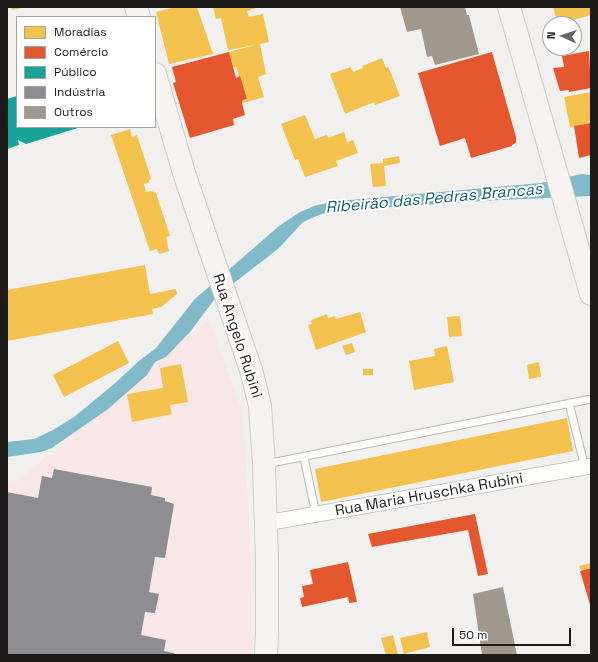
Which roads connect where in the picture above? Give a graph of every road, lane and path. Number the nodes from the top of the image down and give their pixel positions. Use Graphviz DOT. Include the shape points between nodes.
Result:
graph roads {
  1 [pos="509,7"];
  2 [pos="156,77"];
  3 [pos="591,294"];
  4 [pos="591,399"];
  5 [pos="569,403"];
  6 [pos="304,458"];
  7 [pos="264,465"];
  8 [pos="588,467"];
  9 [pos="316,514"];
  10 [pos="266,523"];
  11 [pos="267,652"];
  1 -- 3 [label="main road"];
  2 -- 7 [label="main road, Rua Angelo Rubini" via="213,261 252,373 260,406"];
  4 -- 5 [label="lane"];
  5 -- 6 [label="lane"];
  5 -- 8 [label="lane"];
  6 -- 7 [label="lane"];
  6 -- 9 [label="lane"];
  7 -- 10 [label="main road, Rua Angelo Rubini"];
  8 -- 9 [label="street, Rua Maria Hruschka Rubini"];
  9 -- 10 [label="street, Rua Maria Hruschka Rubini"];
  10 -- 11 [label="main road, Rua Angelo Rubini"];
}
